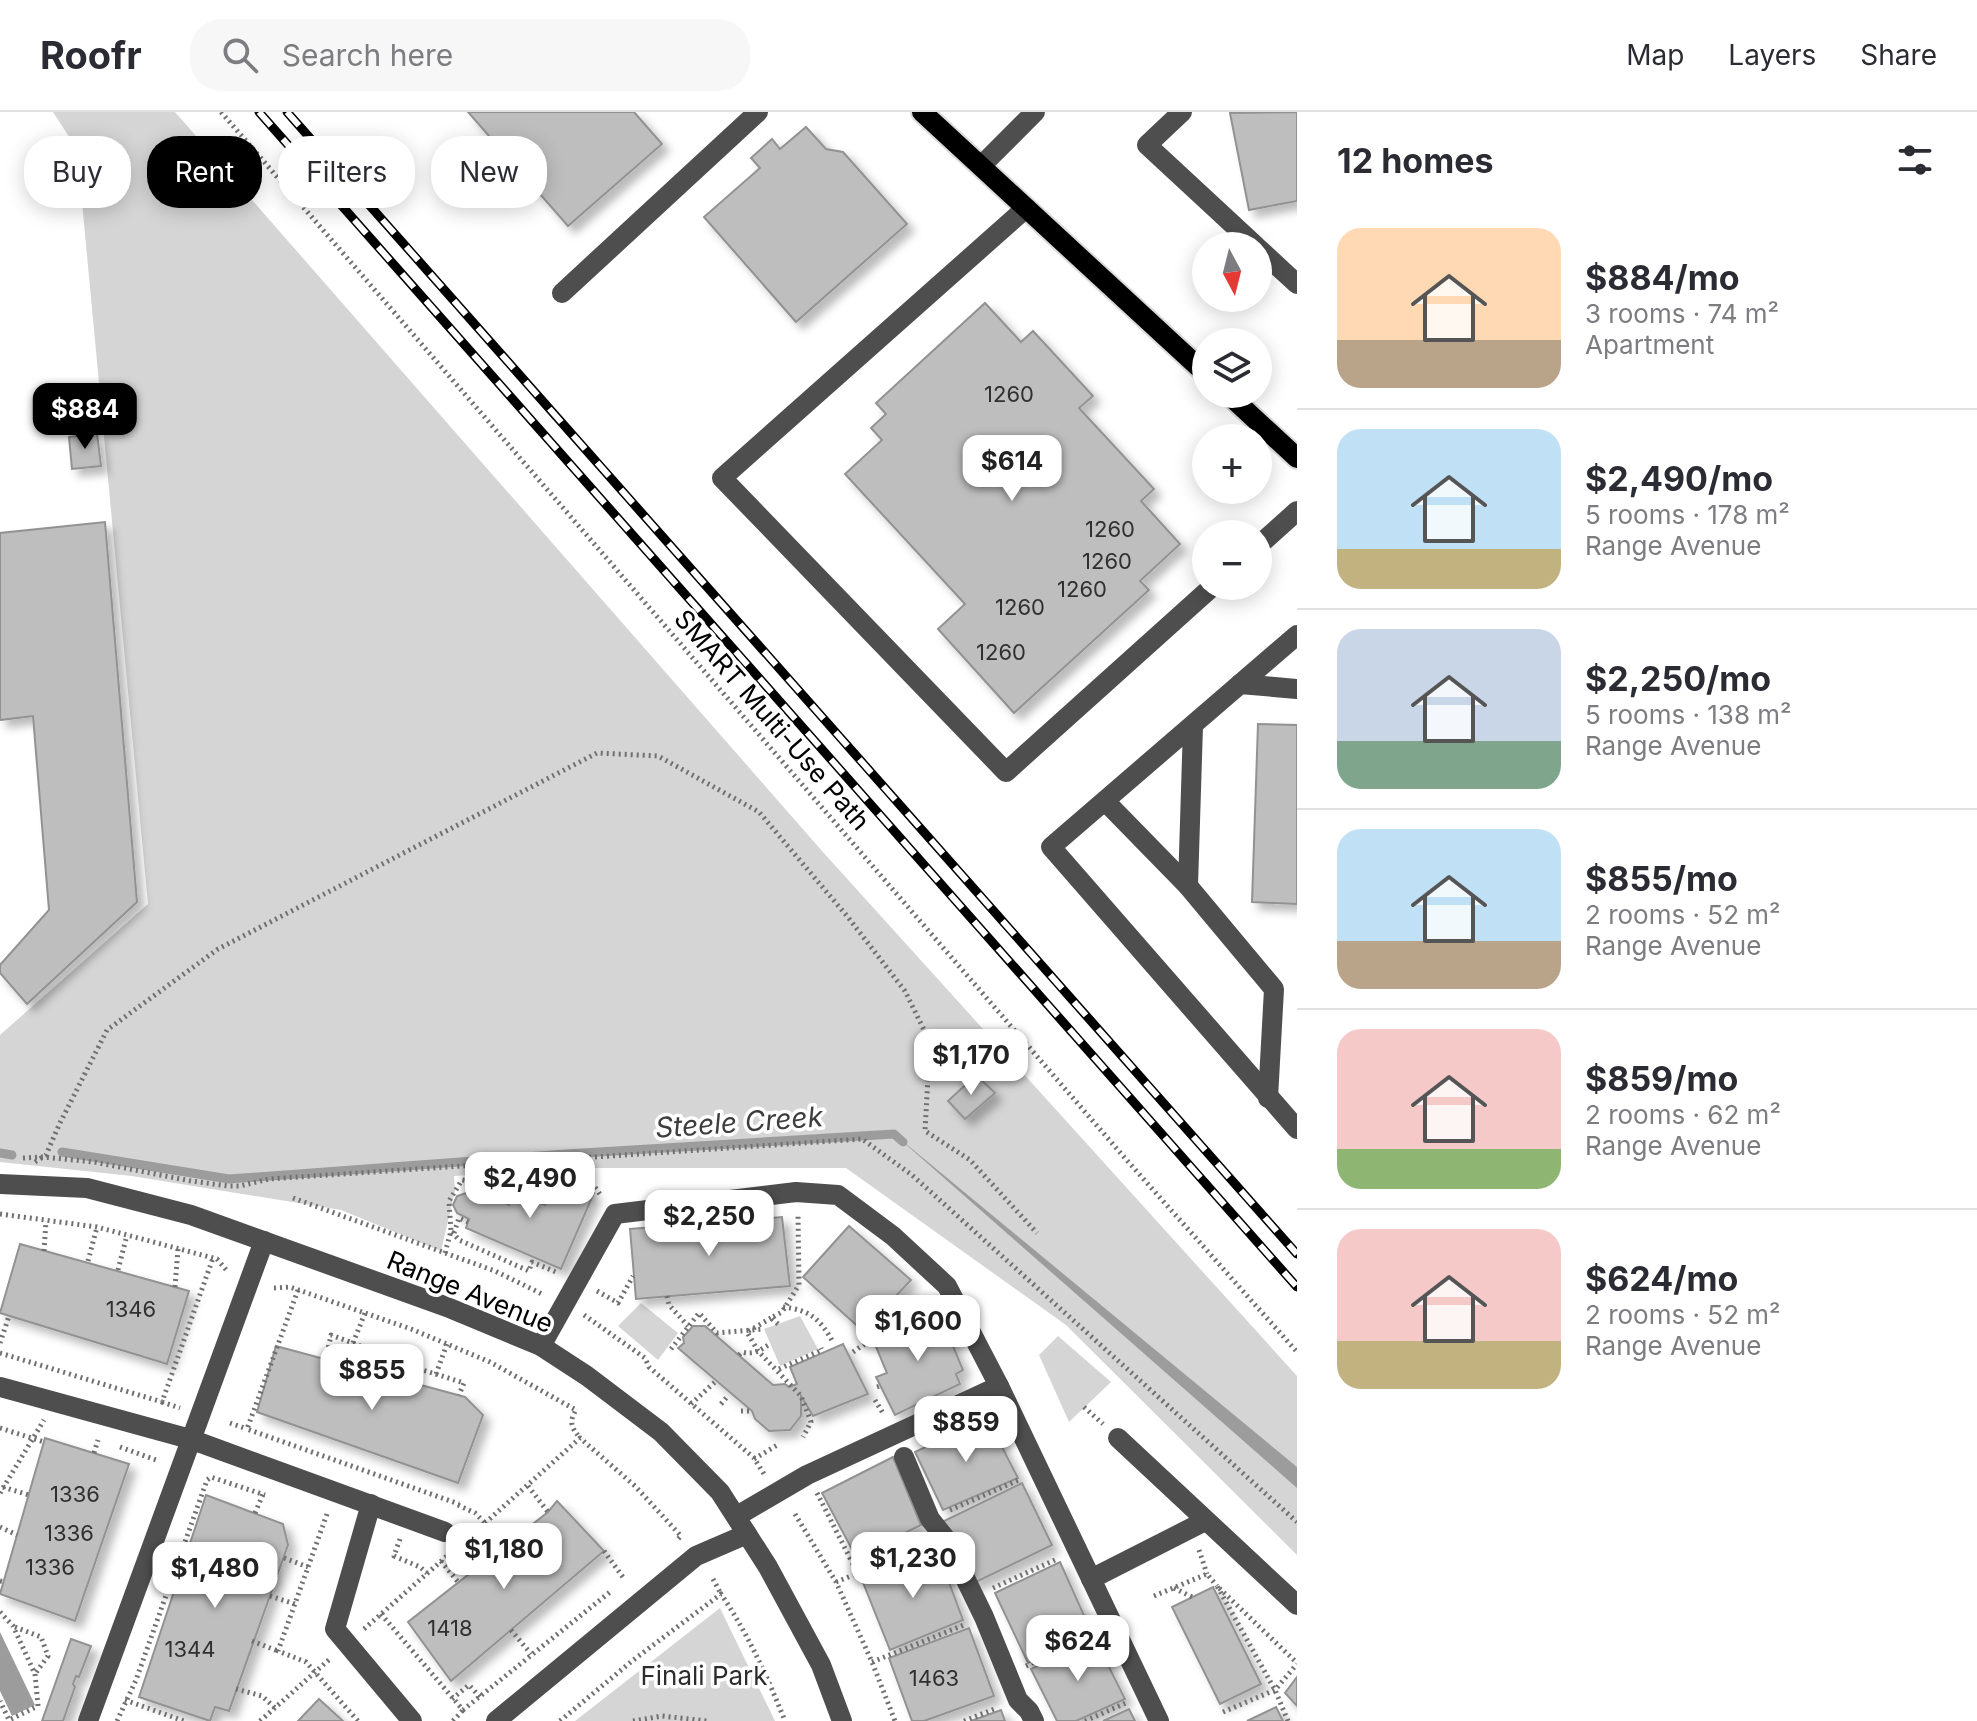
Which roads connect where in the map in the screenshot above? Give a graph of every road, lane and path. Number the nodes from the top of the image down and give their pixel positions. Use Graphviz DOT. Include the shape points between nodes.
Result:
graph roads {
  1 [pos="221,112"];
  2 [pos="758,112"];
  3 [pos="922,112"];
  4 [pos="1035,112"];
  5 [pos="1182,112"];
  6 [pos="981,166"];
  7 [pos="1026,208"];
  8 [pos="1241,232"];
  9 [pos="1272,261"];
  10 [pos="1297,284"];
  11 [pos="562,293"];
  12 [pos="1192,361"];
  13 [pos="1243,408"];
  14 [pos="1297,458"];
  15 [pos="1297,511"];
  16 [pos="1272,533"];
  17 [pos="1197,600"];
  18 [pos="1297,635"];
  19 [pos="1240,684"];
  20 [pos="1297,689"];
  21 [pos="1193,726"];
  22 [pos="1105,801"];
  23 [pos="1188,886"];
  24 [pos="1268,1098"];
  25 [pos="1297,1129"];
  26 [pos="43,1157"];
  27 [pos="10,1160"];
  28 [pos="30,1166"];
  29 [pos="0,1184"];
  30 [pos="796,1192"];
  31 [pos="293,1198"];
  32 [pos="0,1214"];
  33 [pos="615,1214"];
  34 [pos="46,1221"];
  35 [pos="468,1222"];
  36 [pos="97,1227"];
  37 [pos="452,1232"];
  38 [pos="1037,1233"];
  39 [pos="127,1235"];
  40 [pos="264,1241"];
  41 [pos="178,1249"];
  42 [pos="44,1251"];
  43 [pos="445,1253"];
  44 [pos="213,1258"];
  45 [pos="88,1261"];
  46 [pos="118,1270"];
  47 [pos="228,1272"];
  48 [pos="564,1276"];
  49 [pos="633,1276"];
  50 [pos="947,1286"];
  51 [pos="175,1287"];
  52 [pos="274,1288"];
  53 [pos="298,1290"];
  54 [pos="542,1294"];
  55 [pos="667,1296"];
  56 [pos="783,1307"];
  57 [pos="365,1313"];
  58 [pos="9,1316"];
  59 [pos="771,1318"];
  60 [pos="778,1324"];
  61 [pos="688,1326"];
  62 [pos="764,1329"];
  63 [pos="747,1332"];
  64 [pos="177,1333"];
  65 [pos="183,1342"];
  66 [pos="833,1342"];
  67 [pos="0,1343"];
  68 [pos="353,1343"];
  69 [pos="447,1344"];
  70 [pos="770,1344"];
  71 [pos="541,1346"];
  72 [pos="821,1348"];
  73 [pos="671,1349"];
  74 [pos="758,1351"];
  75 [pos="853,1352"];
  76 [pos="1297,1352"];
  77 [pos="0,1353"];
  78 [pos="739,1355"];
  79 [pos="326,1359"];
  80 [pos="779,1370"];
  81 [pos="373,1372"];
  82 [pos="436,1374"];
  83 [pos="409,1381"];
  84 [pos="716,1381"];
  85 [pos="777,1384"];
  86 [pos="999,1386"];
  87 [pos="0,1387"];
  88 [pos="459,1395"];
  89 [pos="727,1397"];
  90 [pos="875,1400"];
  91 [pos="53,1402"];
  92 [pos="162,1402"];
  93 [pos="691,1404"];
  94 [pos="721,1404"];
  95 [pos="181,1408"];
  96 [pos="741,1411"];
  97 [pos="752,1411"];
  98 [pos="886,1419"];
  99 [pos="230,1423"];
  100 [pos="0,1428"];
  101 [pos="247,1429"];
  102 [pos="33,1436"];
  103 [pos="803,1437"];
  104 [pos="580,1438"];
  105 [pos="1118,1438"];
  106 [pos="190,1439"];
  107 [pos="98,1440"];
  108 [pos="44,1442"];
  109 [pos="779,1444"];
  110 [pos="94,1453"];
  111 [pos="904,1457"];
  112 [pos="754,1458"];
  113 [pos="1041,1471"];
  114 [pos="807,1475"];
  115 [pos="211,1477"];
  116 [pos="765,1477"];
  117 [pos="528,1486"];
  118 [pos="2,1490"];
  119 [pos="263,1494"];
  120 [pos="29,1495"];
  121 [pos="371,1504"];
  122 [pos="459,1504"];
  123 [pos="548,1512"];
  124 [pos="255,1513"];
  125 [pos="327,1514"];
  126 [pos="795,1514"];
  127 [pos="930,1519"];
  128 [pos="1205,1521"];
  129 [pos="1297,1522"];
  130 [pos="485,1523"];
  131 [pos="742,1525"];
  132 [pos="0,1527"];
  133 [pos="17,1535"];
  134 [pos="454,1537"];
  135 [pos="395,1538"];
  136 [pos="946,1539"];
  137 [pos="670,1545"];
  138 [pos="504,1546"];
  139 [pos="1077,1550"];
  140 [pos="1199,1550"];
  141 [pos="604,1551"];
  142 [pos="452,1552"];
  143 [pos="899,1557"];
  144 [pos="284,1558"];
  145 [pos="441,1561"];
  146 [pos="902,1565"];
  147 [pos="308,1567"];
  148 [pos="636,1572"];
  149 [pos="427,1573"];
  150 [pos="858,1574"];
  151 [pos="1207,1574"];
  152 [pos="713,1579"];
  153 [pos="1091,1579"];
  154 [pos="625,1580"];
  155 [pos="458,1582"];
  156 [pos="836,1582"];
  157 [pos="1217,1586"];
  158 [pos="1173,1587"];
  159 [pos="721,1594"];
  160 [pos="270,1596"];
  161 [pos="974,1596"];
  162 [pos="1154,1596"];
  163 [pos="1192,1597"];
  164 [pos="295,1604"];
  165 [pos="1297,1605"];
  166 [pos="0,1612"];
  167 [pos="381,1614"];
  168 [pos="984,1617"];
  169 [pos="1113,1624"];
  170 [pos="13,1626"];
  171 [pos="364,1630"];
  172 [pos="511,1630"];
  173 [pos="252,1641"];
  174 [pos="278,1651"];
  175 [pos="531,1654"];
  176 [pos="334,1655"];
  177 [pos="872,1662"];
  178 [pos="1297,1663"];
  179 [pos="316,1672"];
  180 [pos="35,1674"];
  181 [pos="1007,1675"];
  182 [pos="236,1689"];
  183 [pos="1275,1690"];
  184 [pos="1146,1694"];
  185 [pos="480,1697"];
  186 [pos="452,1699"];
  187 [pos="125,1700"];
  188 [pos="1018,1700"];
  189 [pos="0,1701"];
  190 [pos="275,1708"];
  191 [pos="463,1710"];
  192 [pos="1223,1712"];
  193 [pos="88,1721"];
  194 [pos="117,1721"];
  195 [pos="184,1721"];
  196 [pos="260,1721"];
  197 [pos="358,1721"];
  198 [pos="412,1721"];
  199 [pos="453,1721"];
  200 [pos="496,1721"];
  201 [pos="560,1721"];
  202 [pos="633,1721"];
  203 [pos="707,1721"];
  204 [pos="785,1721"];
  205 [pos="842,1721"];
  206 [pos="895,1721"];
  207 [pos="964,1721"];
  208 [pos="1034,1721"];
  209 [pos="1085,1721"];
  210 [pos="1159,1721"];
  211 [pos="1288,1721"];
  1 -- 76 [label="path, SMART Multi-Use Path"];
  2 -- 11 [label="street"];
  3 -- 6 [label="main road"];
  4 -- 6 [label="street"];
  5 -- 8 [label="street" via="1147,145"];
  6 -- 7 [label="main road"];
  7 -- 12 [label="main road"];
  7 -- 17 [label="street" via="722,478 1006,772"];
  9 -- 10 [label="street"];
  13 -- 14 [label="main road"];
  15 -- 16 [label="street"];
  18 -- 19 [label="street"];
  19 -- 20 [label="street"];
  19 -- 21 [label="street"];
  21 -- 22 [label="street"];
  21 -- 23 [label="street"];
  22 -- 23 [label="street"];
  22 -- 24 [label="street" via="1051,847"];
  23 -- 24 [label="street" via="1274,989"];
  24 -- 25 [label="street"];
  26 -- 27 [label="path"];
  26 -- 28 [label="path"];
  26 -- 38 [label="path" via="107,1030 218,949 597,753 658,756 759,812 847,916 905,991 930,1042 925,1131 970,1160"];
  26 -- 129 [label="path" via="240,1186 269,1179 862,1139 912,1175"];
  29 -- 40 [label="street, Range Avenue" via="87,1188"];
  30 -- 33 [label="street"];
  30 -- 50 [label="street" via="838,1195"];
  30 -- 56 [label="path" via="799,1285"];
  31 -- 43 [label="path"];
  32 -- 34 [label="path"];
  33 -- 37 [label="path" via="586,1175 547,1172 534,1191 462,1180 449,1201"];
  33 -- 71 [label="street"];
  34 -- 36 [label="path"];
  34 -- 42 [label="path"];
  35 -- 37 [label="path" via="459,1218"];
  36 -- 39 [label="path"];
  36 -- 45 [label="path"];
  37 -- 43 [label="path"];
  37 -- 48 [label="path" via="529,1271 532,1262"];
  39 -- 41 [label="path"];
  39 -- 46 [label="path"];
  40 -- 71 [label="street, Range Avenue"];
  40 -- 106 [label="street"];
  41 -- 44 [label="path"];
  41 -- 51 [label="path"];
  43 -- 54 [label="path"];
  44 -- 47 [label="path"];
  44 -- 65 [label="path"];
  49 -- 93 [label="path" via="618,1303 595,1290 584,1316 645,1358"];
  50 -- 75 [label="path"];
  50 -- 86 [label="street"];
  52 -- 53 [label="path"];
  53 -- 57 [label="path"];
  53 -- 101 [label="path"];
  55 -- 61 [label="path"];
  56 -- 59 [label="path"];
  56 -- 66 [label="path" via="799,1308 821,1322"];
  57 -- 68 [label="path"];
  57 -- 69 [label="path"];
  58 -- 67 [label="path"];
  59 -- 60 [label="path"];
  59 -- 63 [label="path"];
  61 -- 63 [label="path" via="699,1313 717,1333"];
  61 -- 73 [label="path"];
  62 -- 63 [label="path"];
  63 -- 74 [label="path"];
  64 -- 65 [label="path"];
  65 -- 92 [label="path"];
  68 -- 79 [label="path" via="331,1335"];
  68 -- 81 [label="path" via="378,1353"];
  69 -- 82 [label="path"];
  69 -- 104 [label="path" via="576,1410 571,1427"];
  70 -- 74 [label="path"];
  71 -- 131 [label="street, Range Avenue" via="661,1432 720,1492"];
  72 -- 80 [label="path"];
  74 -- 78 [label="path"];
  74 -- 80 [label="path"];
  77 -- 92 [label="path"];
  80 -- 85 [label="path"];
  80 -- 103 [label="path" via="801,1396 811,1422"];
  82 -- 83 [label="path" via="415,1368"];
  82 -- 88 [label="path" via="464,1383"];
  84 -- 93 [label="path"];
  86 -- 113 [label="street"];
  86 -- 114 [label="street"];
  87 -- 91 [label="street"];
  89 -- 94 [label="path"];
  90 -- 98 [label="path"];
  91 -- 102 [label="path"];
  91 -- 106 [label="street"];
  92 -- 95 [label="path"];
  93 -- 112 [label="path"];
  96 -- 97 [label="path"];
  99 -- 101 [label="path"];
  100 -- 102 [label="path"];
  101 -- 122 [label="path"];
  102 -- 108 [label="path"];
  102 -- 118 [label="path"];
  104 -- 117 [label="path"];
  104 -- 137 [label="path" via="681,1536"];
  105 -- 128 [label="street"];
  106 -- 121 [label="street"];
  106 -- 193 [label="street"];
  107 -- 110 [label="path"];
  109 -- 112 [label="path"];
  111 -- 127 [label="street"];
  112 -- 116 [label="path"];
  113 -- 127 [label="path"];
  113 -- 139 [label="street"];
  114 -- 131 [label="street"];
  114 -- 150 [label="path"];
  115 -- 187 [label="path"];
  117 -- 123 [label="path"];
  117 -- 130 [label="path"];
  118 -- 120 [label="path"];
  119 -- 124 [label="path"];
  121 -- 134 [label="street"];
  121 -- 198 [label="street" via="335,1629"];
  122 -- 130 [label="path"];
  122 -- 134 [label="path"];
  125 -- 147 [label="path"];
  126 -- 156 [label="path"];
  127 -- 136 [label="street"];
  128 -- 153 [label="street"];
  128 -- 165 [label="street"];
  130 -- 134 [label="path"];
  130 -- 138 [label="path"];
  131 -- 200 [label="street" via="696,1556"];
  131 -- 205 [label="street, Range Avenue" via="821,1665"];
  132 -- 133 [label="path"];
  135 -- 149 [label="path" via="400,1539 394,1556"];
  136 -- 143 [label="path"];
  136 -- 161 [label="street"];
  139 -- 153 [label="street"];
  139 -- 161 [label="path"];
  140 -- 151 [label="path"];
  141 -- 154 [label="path"];
  142 -- 145 [label="path"];
  143 -- 146 [label="path"];
  143 -- 150 [label="path"];
  144 -- 147 [label="path"];
  145 -- 149 [label="path"];
  145 -- 155 [label="path"];
  147 -- 164 [label="path"];
  148 -- 154 [label="path"];
  149 -- 167 [label="path"];
  150 -- 156 [label="path"];
  151 -- 157 [label="path"];
  151 -- 158 [label="path"];
  152 -- 159 [label="path"];
  153 -- 169 [label="street"];
  154 -- 175 [label="path"];
  156 -- 177 [label="path"];
  157 -- 178 [label="path"];
  157 -- 183 [label="path"];
  158 -- 162 [label="path"];
  158 -- 163 [label="path"];
  159 -- 201 [label="path"];
  159 -- 204 [label="path" via="739,1620"];
  160 -- 164 [label="path"];
  161 -- 168 [label="street"];
  164 -- 174 [label="path"];
  166 -- 170 [label="path"];
  167 -- 171 [label="path"];
  167 -- 186 [label="path"];
  168 -- 177 [label="path"];
  168 -- 181 [label="street"];
  169 -- 181 [label="path"];
  169 -- 184 [label="street"];
  170 -- 180 [label="path"];
  170 -- 180 [label="path" via="41,1637 48,1656"];
  172 -- 175 [label="path"];
  173 -- 174 [label="path"];
  174 -- 179 [label="path"];
  175 -- 185 [label="path"];
  176 -- 179 [label="path"];
  177 -- 206 [label="path"];
  178 -- 183 [label="path"];
  179 -- 190 [label="path"];
  179 -- 197 [label="path"];
  180 -- 189 [label="path" via="38,1706 9,1720"];
  181 -- 188 [label="street"];
  182 -- 190 [label="path" via="262,1696"];
  183 -- 192 [label="path"];
  183 -- 211 [label="path"];
  184 -- 209 [label="path"];
  184 -- 210 [label="street"];
  185 -- 186 [label="path" via="469,1685"];
  185 -- 191 [label="path"];
  186 -- 191 [label="path"];
  187 -- 194 [label="path"];
  187 -- 195 [label="path"];
  188 -- 207 [label="path"];
  188 -- 208 [label="street"];
  190 -- 196 [label="path"];
  191 -- 199 [label="path"];
  202 -- 203 [label="path" via="662,1716"];
}
